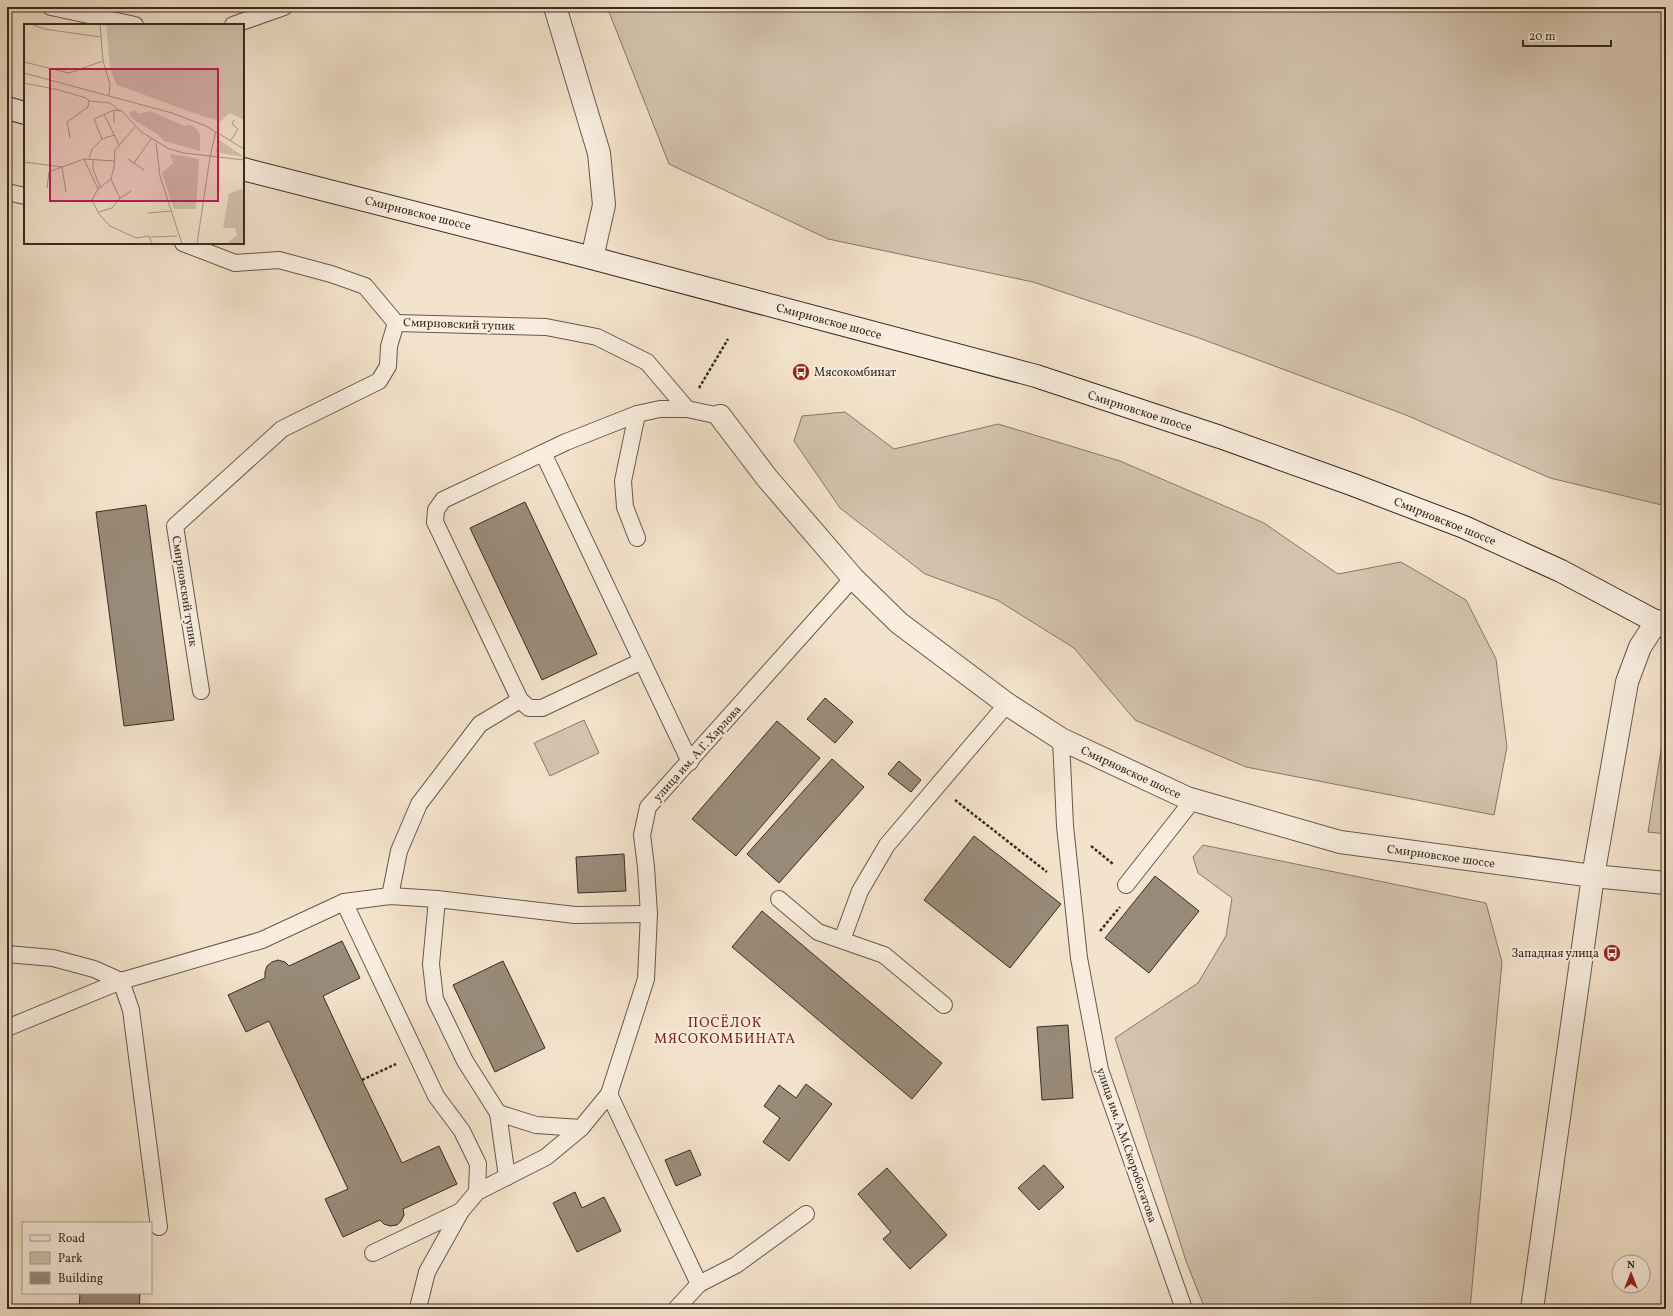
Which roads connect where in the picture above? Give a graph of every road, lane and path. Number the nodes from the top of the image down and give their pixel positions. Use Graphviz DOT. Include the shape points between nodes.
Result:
graph roads {
  1 [pos="51,7"];
  2 [pos="284,7"];
  3 [pos="555,7"];
  4 [pos="130,24"];
  5 [pos="237,24"];
  6 [pos="7,108"];
  7 [pos="24,113"];
  8 [pos="244,169"];
  9 [pos="7,192"];
  10 [pos="24,196"];
  11 [pos="186,244"];
  12 [pos="592,258"];
  13 [pos="396,322"];
  14 [pos="728,339"];
  15 [pos="687,410"];
  16 [pos="637,414"];
  17 [pos="720,416"];
  18 [pos="543,453"];
  19 [pos="638,538"];
  20 [pos="853,578"];
  21 [pos="1662,624"];
  22 [pos="642,661"];
  23 [pos="201,691"];
  24 [pos="520,700"];
  25 [pos="1007,704"];
  26 [pos="1062,739"];
  27 [pos="690,762"];
  28 [pos="937,786"];
  29 [pos="1193,800"];
  30 [pos="1065,826"];
  31 [pos="1593,876"];
  32 [pos="1128,881"];
  33 [pos="1666,883"];
  34 [pos="1072,892"];
  35 [pos="390,896"];
  36 [pos="437,899"];
  37 [pos="779,899"];
  38 [pos="344,902"];
  39 [pos="649,914"];
  40 [pos="842,940"];
  41 [pos="7,954"];
  42 [pos="1079,958"];
  43 [pos="121,981"];
  44 [pos="944,1005"];
  45 [pos="7,1028"];
  46 [pos="377,1073"];
  47 [pos="362,1080"];
  48 [pos="609,1094"];
  49 [pos="498,1113"];
  50 [pos="582,1128"];
  51 [pos="507,1177"];
  52 [pos="477,1192"];
  53 [pos="461,1211"];
  54 [pos="806,1214"];
  55 [pos="159,1227"];
  56 [pos="373,1252"];
  57 [pos="699,1284"];
  58 [pos="421,1309"];
  59 [pos="676,1309"];
  60 [pos="1184,1309"];
  61 [pos="1532,1309"];
  1 -- 4 [label="lane"];
  2 -- 5 [label="lane"];
  3 -- 12 [label="street" via="599,152 604,205"];
  6 -- 7 [label="street"];
  8 -- 12 [label="street, Смирновское шоссе"];
  9 -- 10 [label="lane"];
  11 -- 13 [label="lane" via="235,263 279,260 358,283 365,286"];
  12 -- 21 [label="street, Смирновское шоссе" via="1036,376 1220,437 1464,527 1561,571"];
  13 -- 15 [label="lane, Смирновский тупик" via="546,327 597,337 647,362"];
  13 -- 23 [label="lane, Смирновский тупик" via="389,346 388,366 379,381 282,430 175,526"];
  14 -- 15 [label="path"];
  15 -- 16 [label="lane" via="660,409"];
  15 -- 17 [label="lane"];
  16 -- 18 [label="lane"];
  16 -- 19 [label="lane" via="623,481 625,507"];
  17 -- 20 [label="street, Смирновское шоссе" via="767,478"];
  18 -- 22 [label="lane"];
  18 -- 24 [label="lane" via="443,500 436,510 435,522"];
  20 -- 25 [label="street, Смирновское шоссе" via="900,623"];
  20 -- 27 [label="lane, улица им. А.Г. Харлова"];
  21 -- 31 [label="street" via="1640,647 1627,682"];
  22 -- 24 [label="lane" via="542,708 529,708"];
  22 -- 27 [label="lane"];
  24 -- 35 [label="lane" via="480,724 418,804 399,851"];
  25 -- 26 [label="street, Смирновское шоссе"];
  25 -- 28 [label="lane"];
  26 -- 29 [label="street, Смирновское шоссе"];
  26 -- 30 [label="lane, улица им. А.М.Скоробогатова"];
  27 -- 39 [label="lane, улица им. А.Г. Харлова" via="648,807 642,835"];
  28 -- 34 [label="path"];
  28 -- 40 [label="lane" via="887,845 860,891"];
  29 -- 31 [label="street, Смирновское шоссе" via="1340,842"];
  29 -- 32 [label="lane"];
  30 -- 32 [label="path"];
  30 -- 34 [label="lane, улица им. А.М.Скоробогатова"];
  31 -- 33 [label="street, Смирновское шоссе"];
  31 -- 61 [label="street"];
  32 -- 42 [label="path" via="1133,891"];
  34 -- 42 [label="lane, улица им. А.М.Скоробогатова"];
  35 -- 36 [label="lane"];
  35 -- 38 [label="lane"];
  36 -- 39 [label="lane" via="575,914"];
  36 -- 49 [label="lane" via="431,964 435,999 465,1061"];
  37 -- 40 [label="lane" via="818,932"];
  38 -- 43 [label="lane" via="262,940"];
  38 -- 52 [label="lane" via="436,1096 462,1131 478,1164"];
  39 -- 48 [label="lane, улица им. А.Г. Харлова" via="646,979"];
  40 -- 44 [label="lane" via="884,955"];
  41 -- 43 [label="lane" via="53,958 94,969"];
  42 -- 60 [label="lane, улица им. А.М.Скоробогатова" via="1100,1070"];
  43 -- 45 [label="lane"];
  43 -- 55 [label="lane" via="131,1010"];
  46 -- 47 [label="path"];
  48 -- 50 [label="lane, улица им. А.Г. Харлова"];
  48 -- 57 [label="lane"];
  49 -- 50 [label="lane" via="536,1125"];
  49 -- 51 [label="lane"];
  50 -- 51 [label="lane, улица им. А.Г. Харлова" via="546,1157"];
  51 -- 52 [label="lane, улица им. А.Г. Харлова"];
  52 -- 53 [label="lane, улица им. А.Г. Харлова"];
  53 -- 56 [label="lane"];
  53 -- 58 [label="lane, улица им. А.Г. Харлова" via="427,1272 419,1304"];
  54 -- 57 [label="lane" via="736,1265"];
  57 -- 59 [label="lane"];
}
